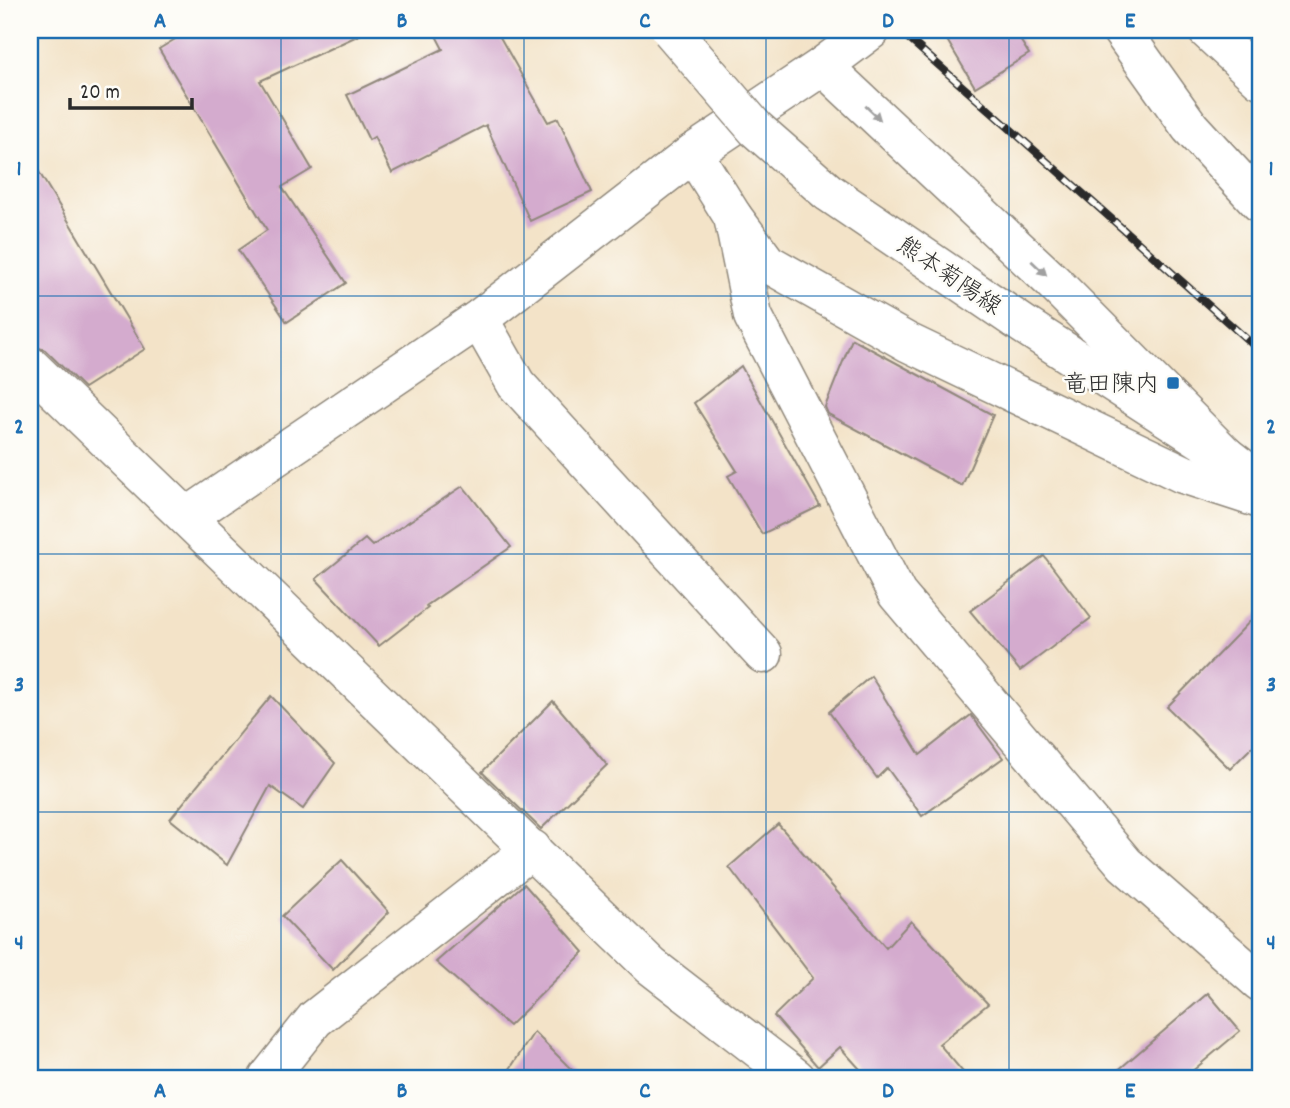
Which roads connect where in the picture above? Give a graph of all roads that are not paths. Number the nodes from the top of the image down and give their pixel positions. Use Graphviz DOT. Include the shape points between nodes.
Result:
graph roads {
  1 [pos="671,30"];
  2 [pos="871,30"];
  3 [pos="1121,30"];
  4 [pos="1207,30"];
  5 [pos="823,66"];
  6 [pos="1260,79"];
  7 [pos="693,153"];
  8 [pos="1260,203"];
  9 [pos="733,217"];
  10 [pos="479,319"];
  11 [pos="37,384"];
  12 [pos="1225,455"];
  13 [pos="1260,482"];
  14 [pos="1260,499"];
  15 [pos="187,517"];
  16 [pos="763,654"];
  17 [pos="532,849"];
  18 [pos="1260,982"];
  19 [pos="268,1078"];
  20 [pos="796,1078"];
  1 -- 12 [label="street, 熊本菊陽線, bridge" via="756,128 828,192"];
  2 -- 5 [label="street"];
  3 -- 8 [label="street" via="1191,127"];
  4 -- 6 [label="street"];
  5 -- 7 [label="street"];
  5 -- 12 [label="street, one-way" via="1052,281"];
  7 -- 9 [label="street"];
  7 -- 10 [label="street"];
  9 -- 14 [label="street" via="767,262 906,342 1183,474"];
  9 -- 18 [label="street" via="753,316 897,594 1125,864"];
  10 -- 15 [label="street"];
  10 -- 16 [label="street" via="516,384"];
  11 -- 15 [label="street"];
  12 -- 13 [label="street, 熊本菊陽線"];
  15 -- 17 [label="street"];
  17 -- 19 [label="street" via="315,1019"];
  17 -- 20 [label="street" via="651,966"];
}
